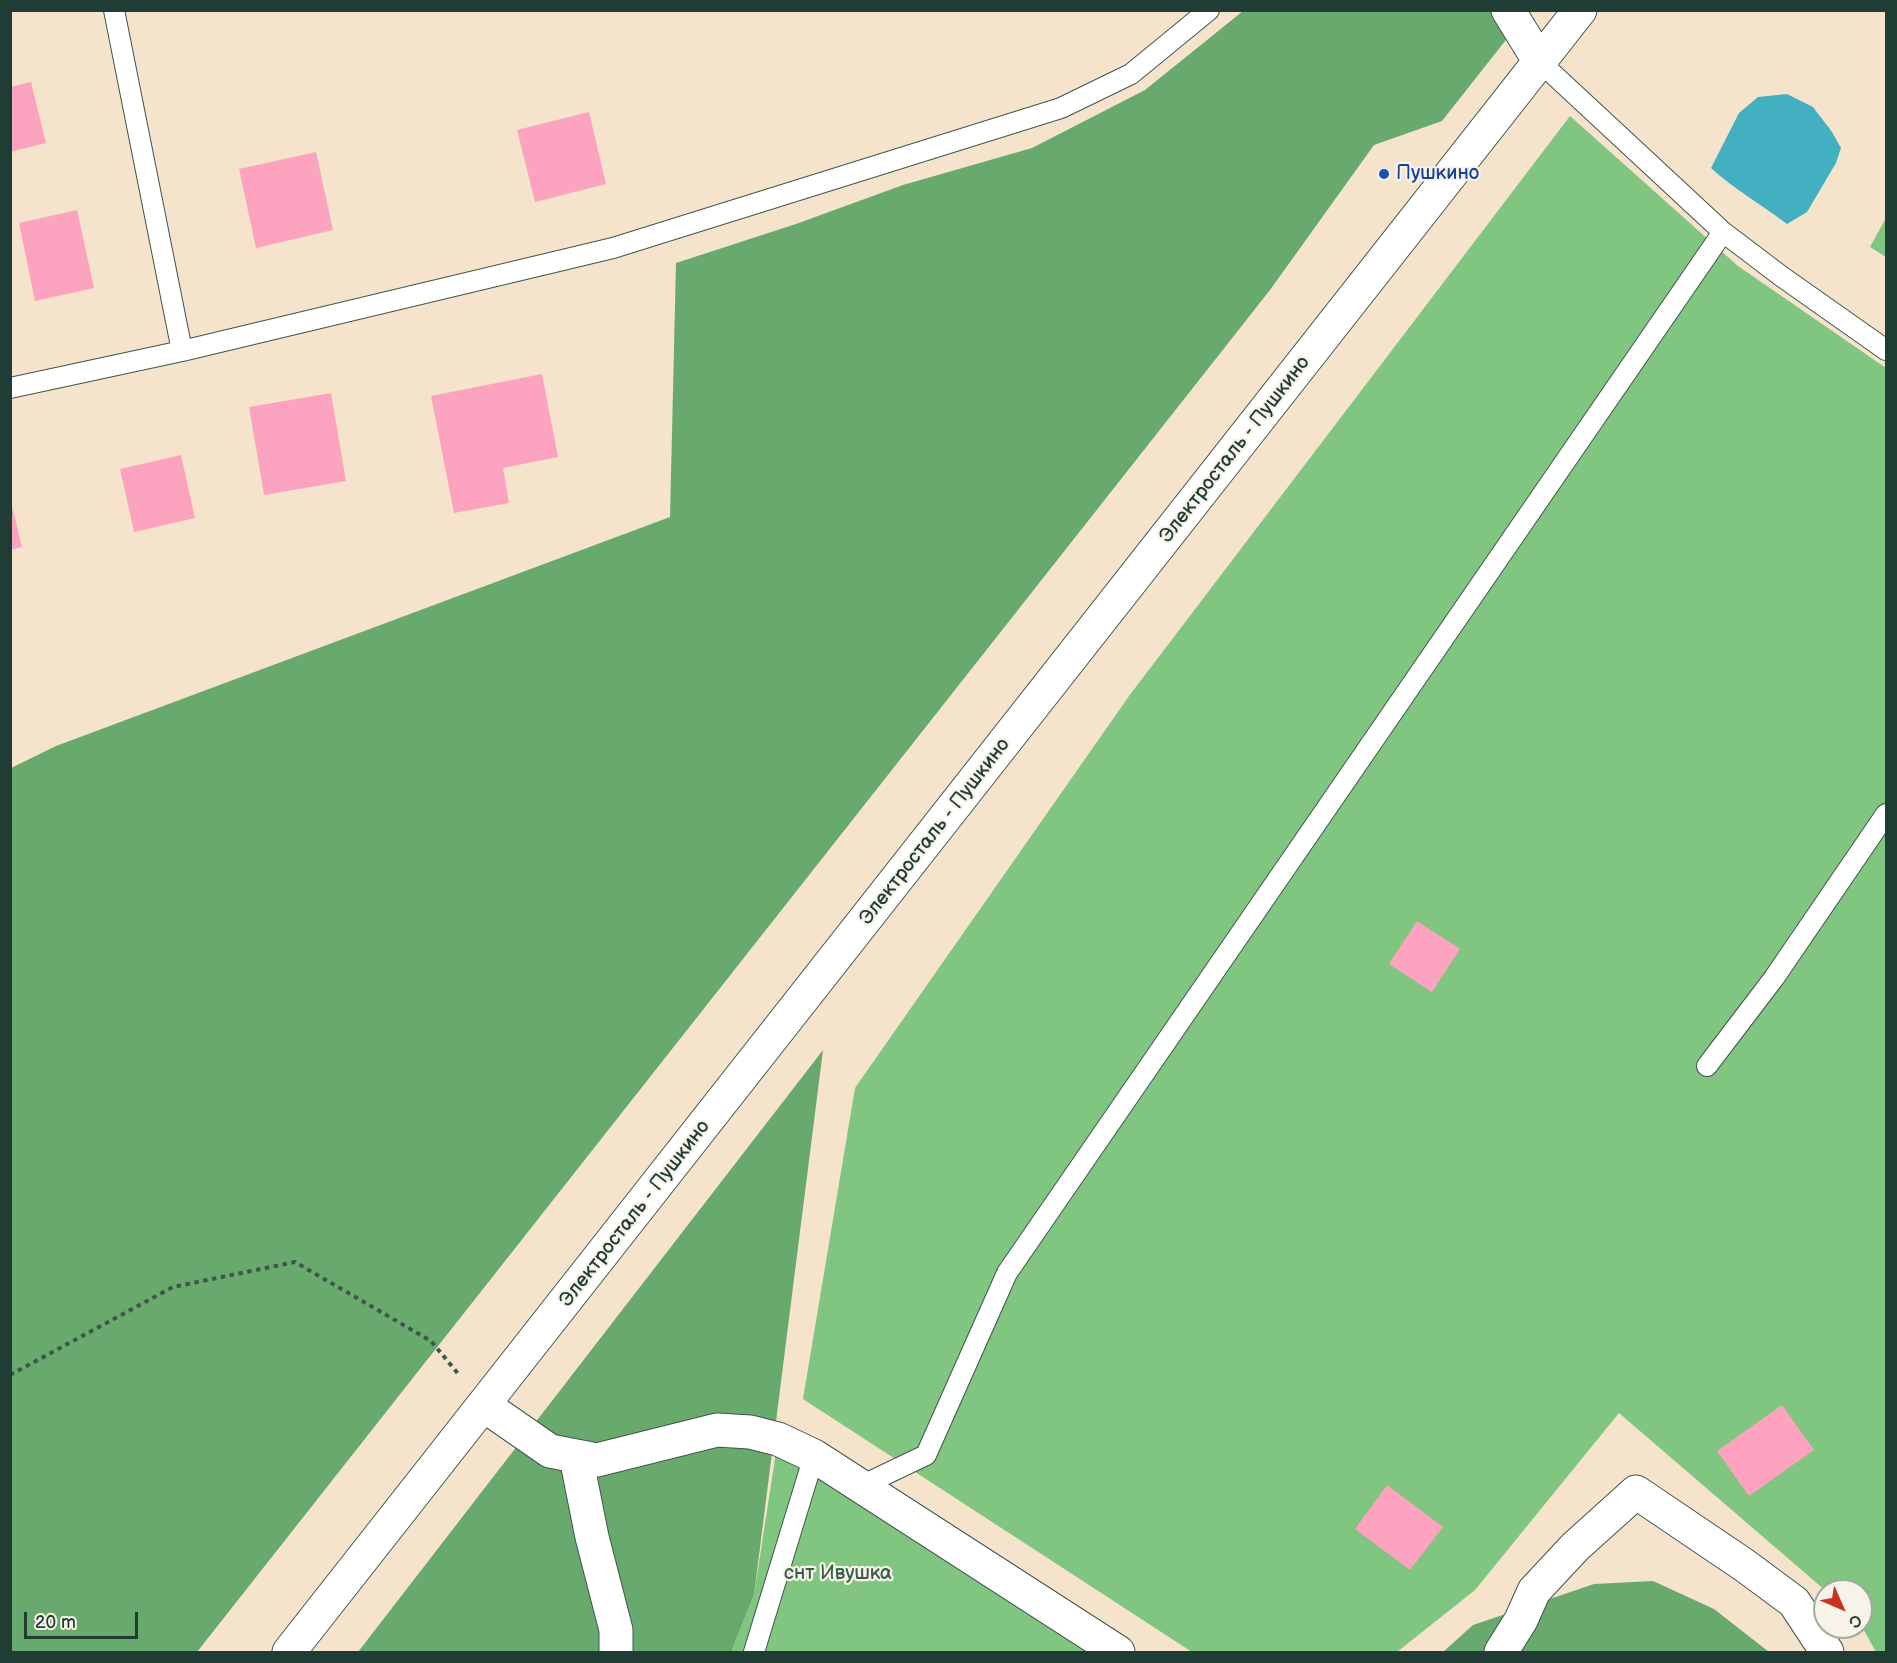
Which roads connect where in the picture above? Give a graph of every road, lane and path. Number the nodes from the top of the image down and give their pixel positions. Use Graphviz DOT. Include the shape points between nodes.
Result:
graph roads {
  1 [pos="114,10"];
  2 [pos="1209,10"];
  3 [pos="1508,10"];
  4 [pos="1580,10"];
  5 [pos="1540,62"];
  6 [pos="1723,232"];
  7 [pos="1887,350"];
  8 [pos="182,351"];
  9 [pos="10,388"];
  10 [pos="1887,814"];
  11 [pos="1707,1066"];
  12 [pos="10,1376"];
  13 [pos="484,1406"];
  14 [pos="814,1456"];
  15 [pos="576,1457"];
  16 [pos="859,1487"];
  17 [pos="289,1653"];
  18 [pos="616,1653"];
  19 [pos="754,1653"];
  20 [pos="1118,1653"];
  21 [pos="1501,1653"];
  22 [pos="1827,1653"];
  1 -- 8 [label="lane"];
  2 -- 8 [label="lane" via="1131,74 1061,108 613,248"];
  3 -- 5 [label="street"];
  4 -- 5 [label="street, Электросталь - Пушкино"];
  5 -- 6 [label="lane"];
  5 -- 13 [label="street, Электросталь - Пушкино"];
  6 -- 7 [label="lane"];
  6 -- 16 [label="lane" via="1007,1273 926,1455"];
  8 -- 9 [label="lane"];
  10 -- 11 [label="lane" via="1774,978"];
  12 -- 13 [label="path" via="173,1287 295,1262 431,1341"];
  13 -- 15 [label="street" via="550,1451"];
  13 -- 17 [label="street, Электросталь - Пушкино"];
  14 -- 15 [label="street" via="778,1439 717,1430 597,1461"];
  14 -- 16 [label="street"];
  14 -- 19 [label="lane"];
  15 -- 18 [label="street" via="616,1630"];
  16 -- 20 [label="street"];
  21 -- 22 [label="street" via="1534,1591 1575,1547 1636,1492 1794,1602"];
}
